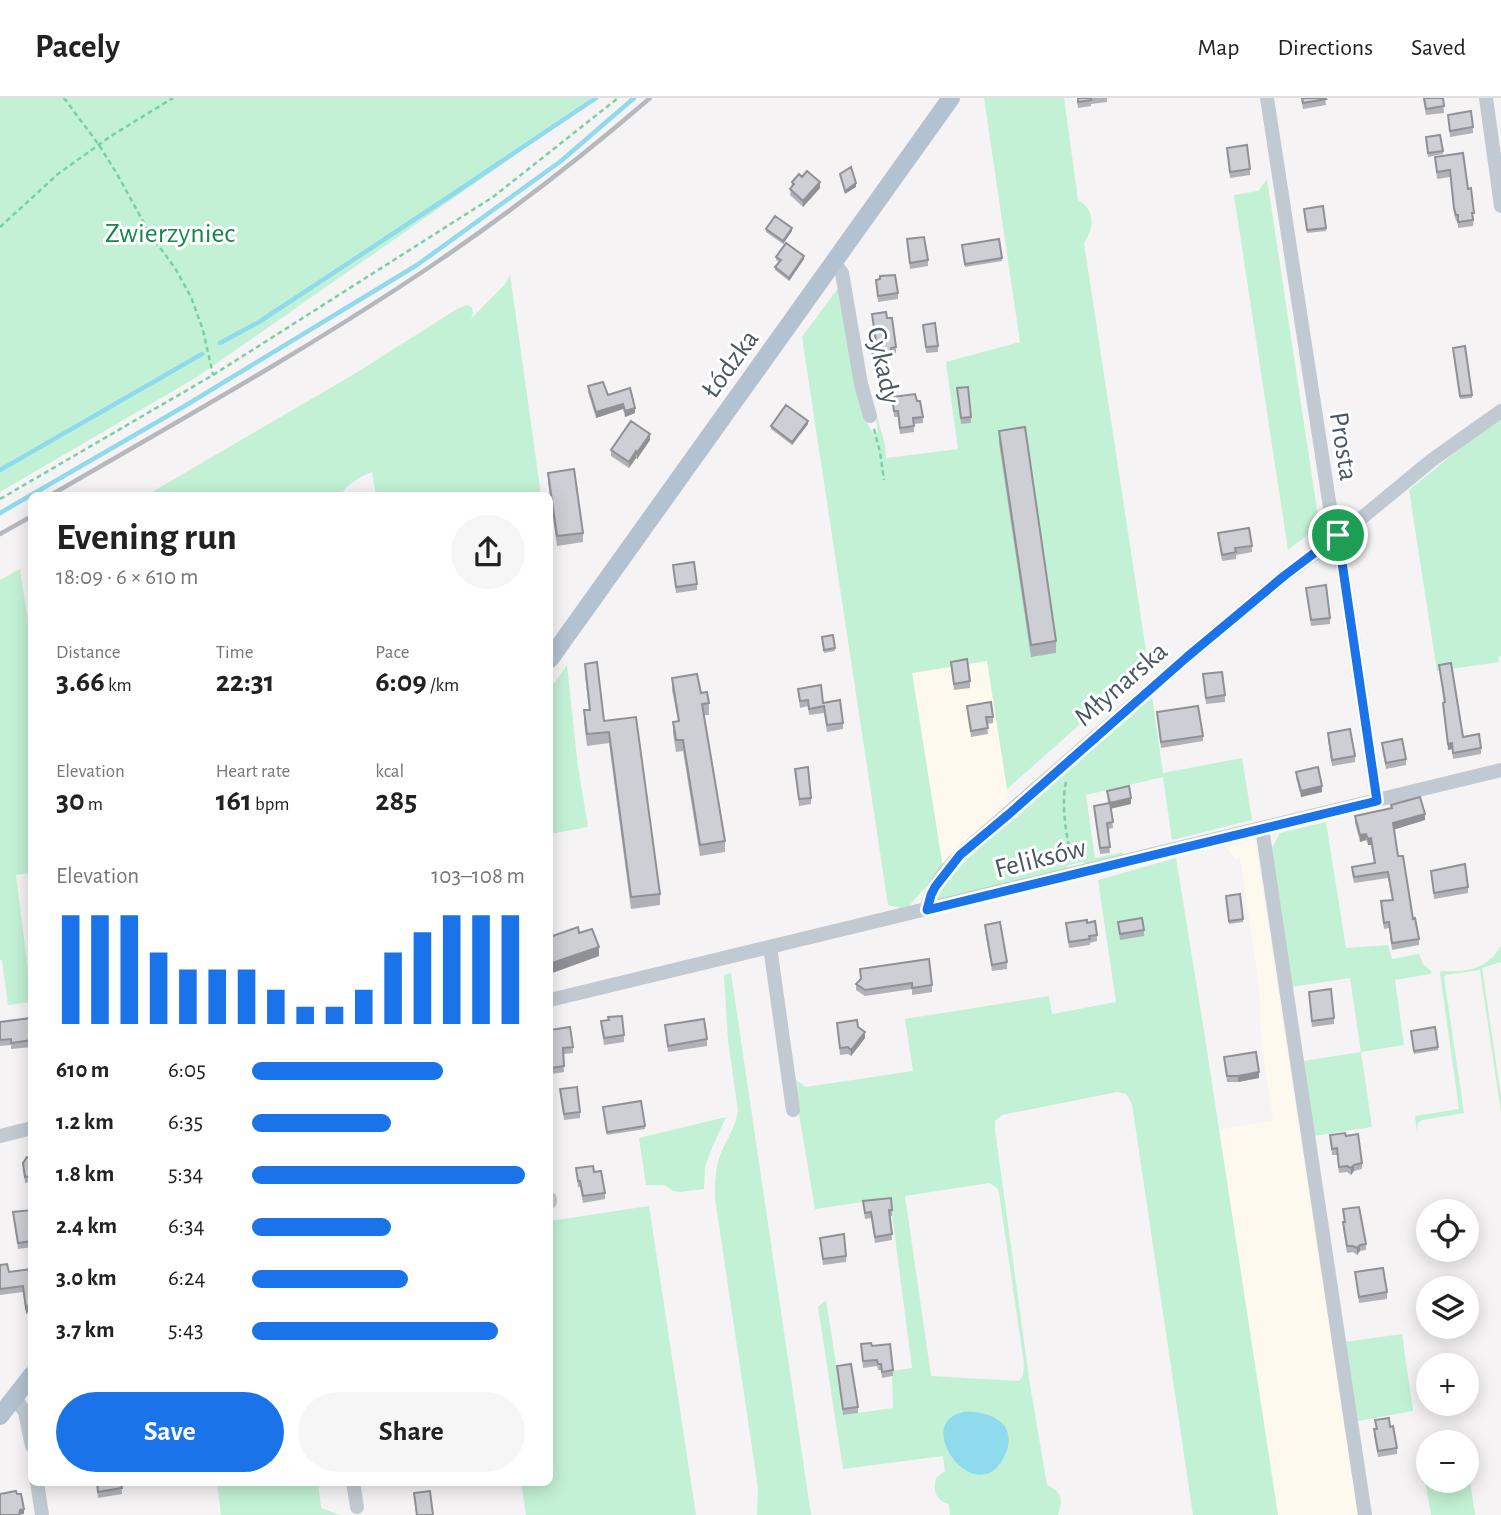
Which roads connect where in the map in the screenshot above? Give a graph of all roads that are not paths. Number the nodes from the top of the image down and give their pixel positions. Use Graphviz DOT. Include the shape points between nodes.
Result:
graph roads {
  1 [pos="951,98"];
  2 [pos="1267,98"];
  3 [pos="1486,98"];
  4 [pos="1501,206"];
  5 [pos="834,262"];
  6 [pos="1501,411"];
  7 [pos="870,416"];
  8 [pos="1338,535"];
  9 [pos="553,655"];
  10 [pos="1501,770"];
  11 [pos="1377,801"];
  12 [pos="1262,828"];
  13 [pos="927,910"];
  14 [pos="770,947"];
  15 [pos="553,999"];
  16 [pos="793,1110"];
  17 [pos="28,1129"];
  18 [pos="0,1136"];
  19 [pos="28,1380"];
  20 [pos="15,1398"];
  21 [pos="0,1416"];
  22 [pos="28,1423"];
  23 [pos="38,1486"];
  24 [pos="354,1486"];
  25 [pos="357,1507"];
  26 [pos="42,1515"];
  27 [pos="1366,1515"];
  1 -- 5 [label="main road, Łódzka"];
  2 -- 8 [label="street, Prosta" via="1331,514"];
  3 -- 4 [label="street"];
  5 -- 7 [label="street, Cykady" via="842,272"];
  5 -- 9 [label="main road, Łódzka"];
  6 -- 8 [label="street, Młynarska"];
  8 -- 11 [label="street, Prosta"];
  8 -- 13 [label="street, Młynarska" via="1196,649 960,855 935,887"];
  10 -- 11 [label="street, Feliksów"];
  11 -- 12 [label="street, Feliksów"];
  12 -- 13 [label="street, Feliksów"];
  12 -- 27 [label="street"];
  13 -- 14 [label="street, Feliksów"];
  14 -- 15 [label="street, Feliksów"];
  14 -- 16 [label="street"];
  17 -- 18 [label="street"];
  19 -- 20 [label="main road"];
  20 -- 21 [label="main road"];
  20 -- 22 [label="street"];
  23 -- 26 [label="street"];
  24 -- 25 [label="street"];
}
